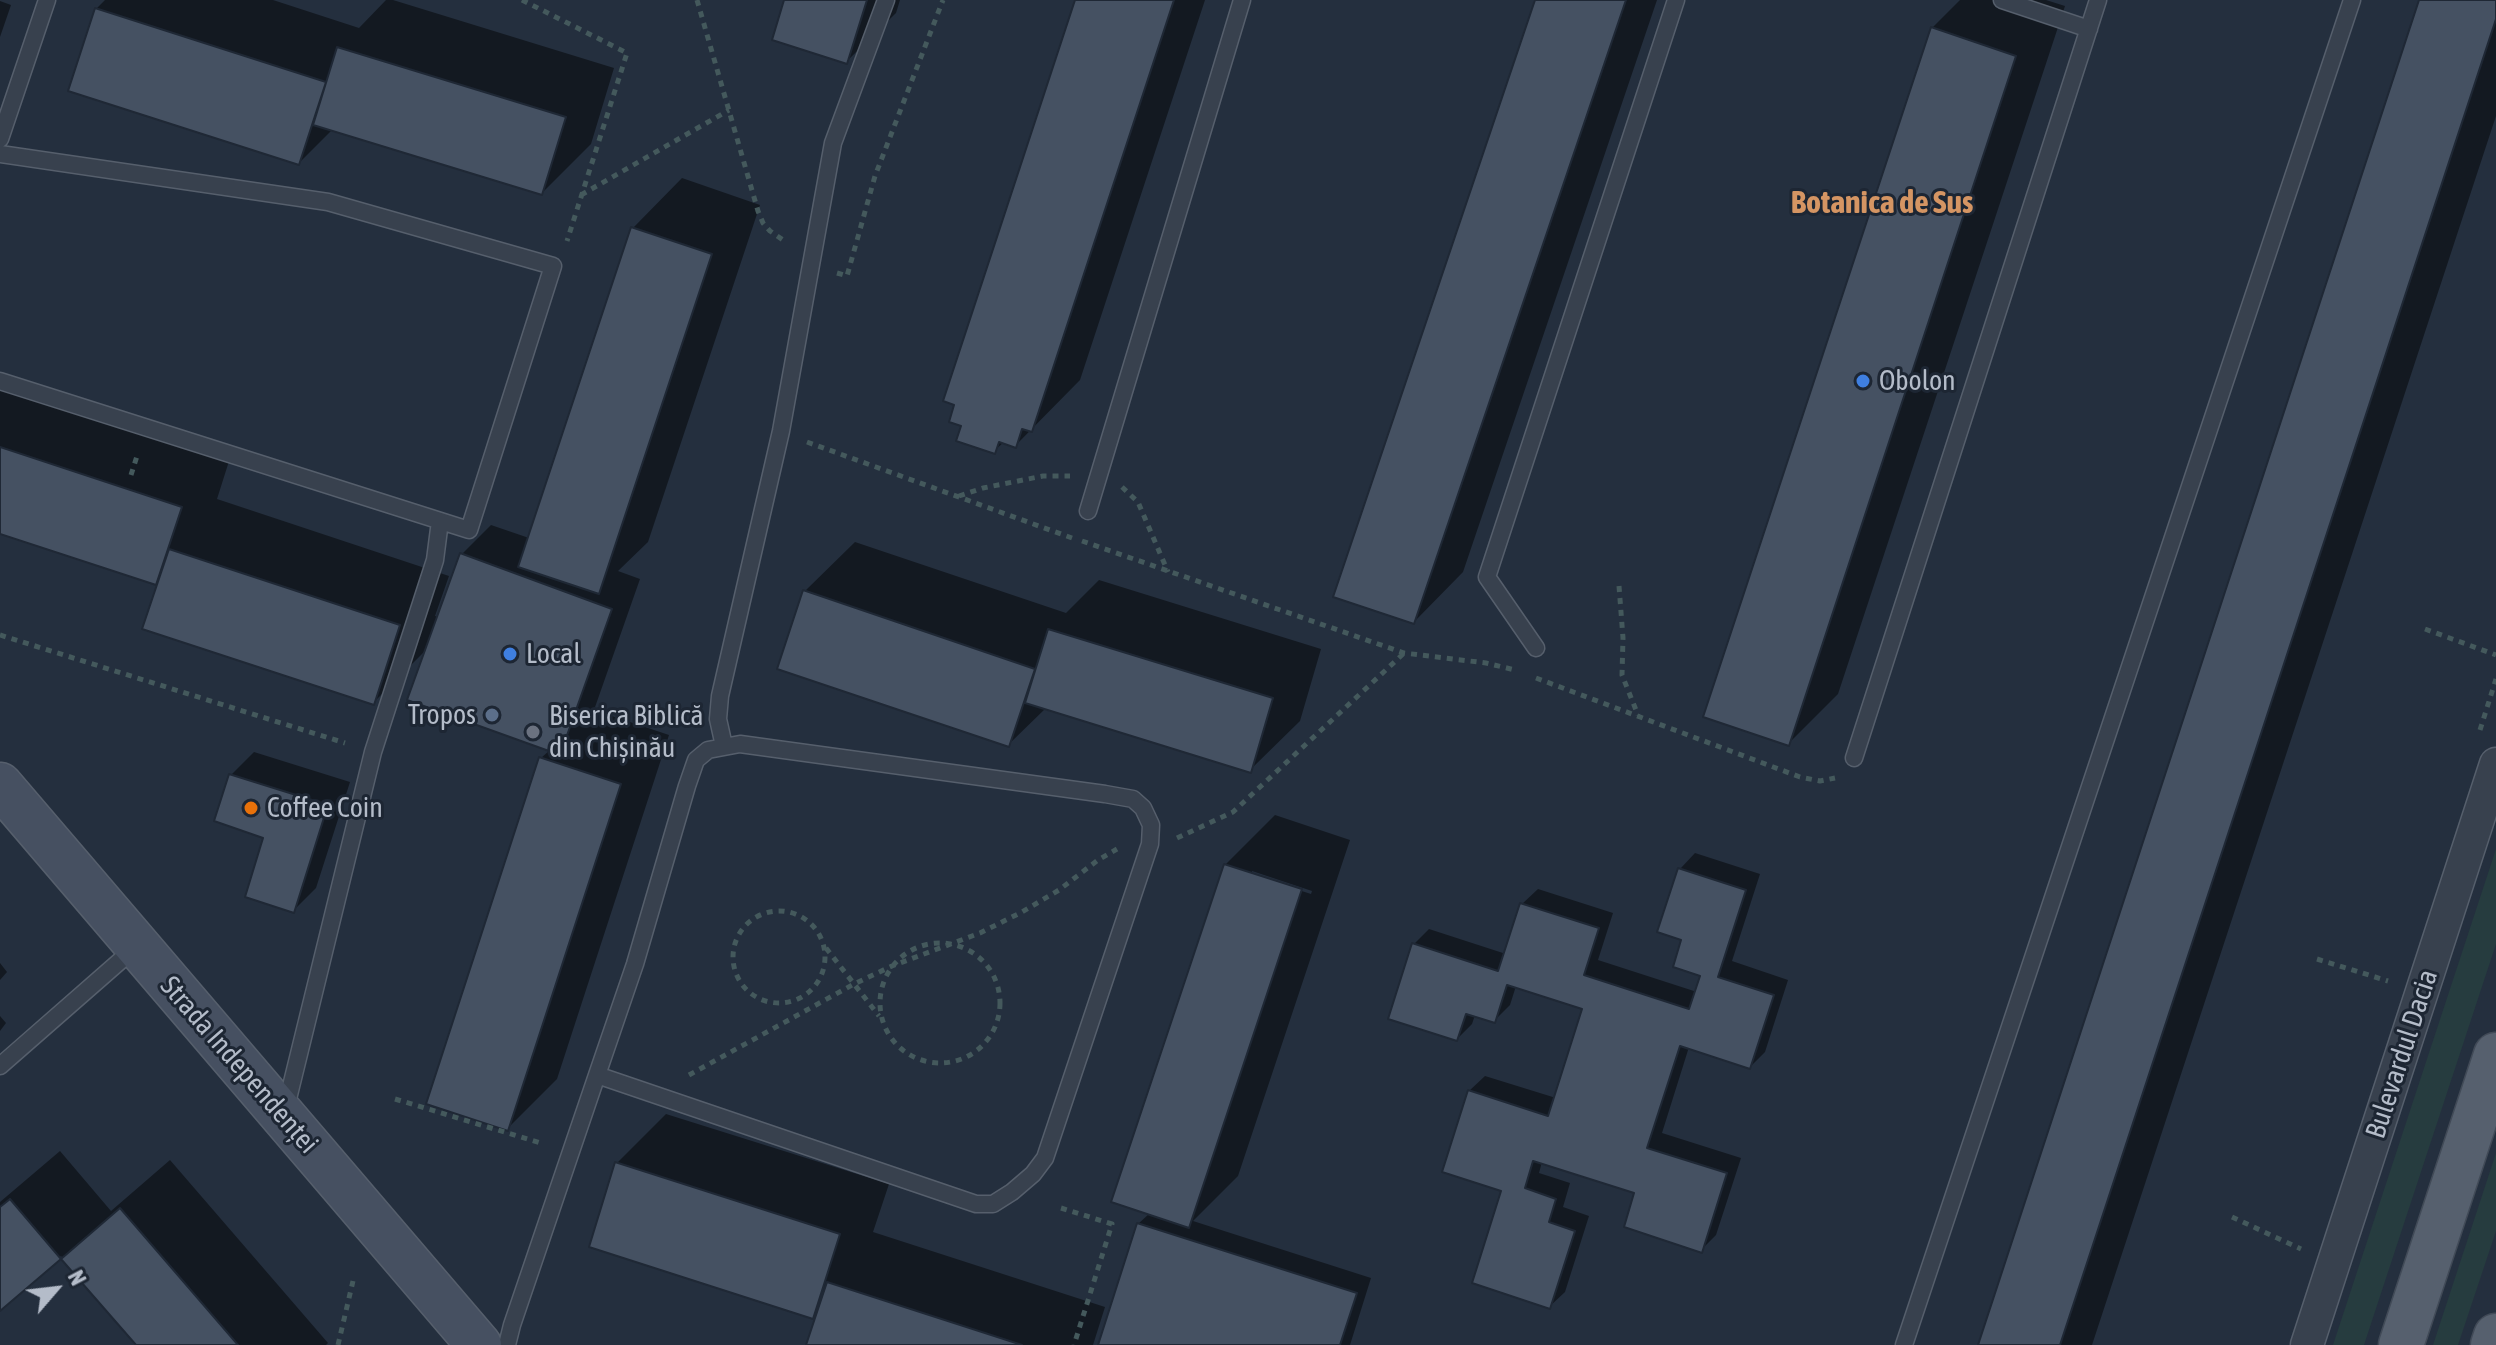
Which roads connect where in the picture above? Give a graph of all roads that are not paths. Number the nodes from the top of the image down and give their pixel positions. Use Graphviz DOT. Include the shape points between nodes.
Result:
graph roads {
  1 [pos="47,0"];
  2 [pos="886,0"];
  3 [pos="1242,0"];
  4 [pos="1676,0"];
  5 [pos="2002,0"];
  6 [pos="2098,0"];
  7 [pos="2352,0"];
  8 [pos="2089,29"];
  9 [pos="0,139"];
  10 [pos="0,154"];
  11 [pos="0,381"];
  12 [pos="1088,511"];
  13 [pos="440,521"];
  14 [pos="1536,648"];
  15 [pos="724,746"];
  16 [pos="1854,758"];
  17 [pos="2496,764"];
  18 [pos="0,785"];
  19 [pos="137,946"];
  20 [pos="2496,1055"];
  21 [pos="0,1066"];
  22 [pos="597,1075"];
  23 [pos="284,1116"];
  24 [pos="2496,1336"];
  25 [pos="479,1345"];
  26 [pos="507,1345"];
  27 [pos="1904,1345"];
  28 [pos="2307,1345"];
  29 [pos="2401,1345"];
  30 [pos="2493,1345"];
  1 -- 9 [label="lane"];
  2 -- 15 [label="lane" via="833,143 781,431 720,696"];
  3 -- 12 [label="lane"];
  4 -- 14 [label="lane" via="1487,577"];
  5 -- 8 [label="lane"];
  6 -- 8 [label="lane"];
  7 -- 27 [label="lane"];
  8 -- 16 [label="lane"];
  10 -- 13 [label="lane" via="328,202 553,266 469,530"];
  11 -- 13 [label="lane"];
  13 -- 23 [label="lane" via="435,560 373,752"];
  15 -- 22 [label="lane" via="696,760"];
  15 -- 22 [label="lane" via="1119,796 1143,808 1151,825 1150,844 1045,1158 1012,1192 993,1204 976,1204"];
  17 -- 28 [label="street, Bulevardul Dacia"];
  18 -- 19 [label="main road, Strada Independenței"];
  19 -- 21 [label="lane"];
  19 -- 23 [label="main road, Strada Independenței"];
  20 -- 29 [label="main road"];
  22 -- 26 [label="lane"];
  23 -- 25 [label="main road, Strada Independenței"];
  24 -- 30 [label="main road"];
}
